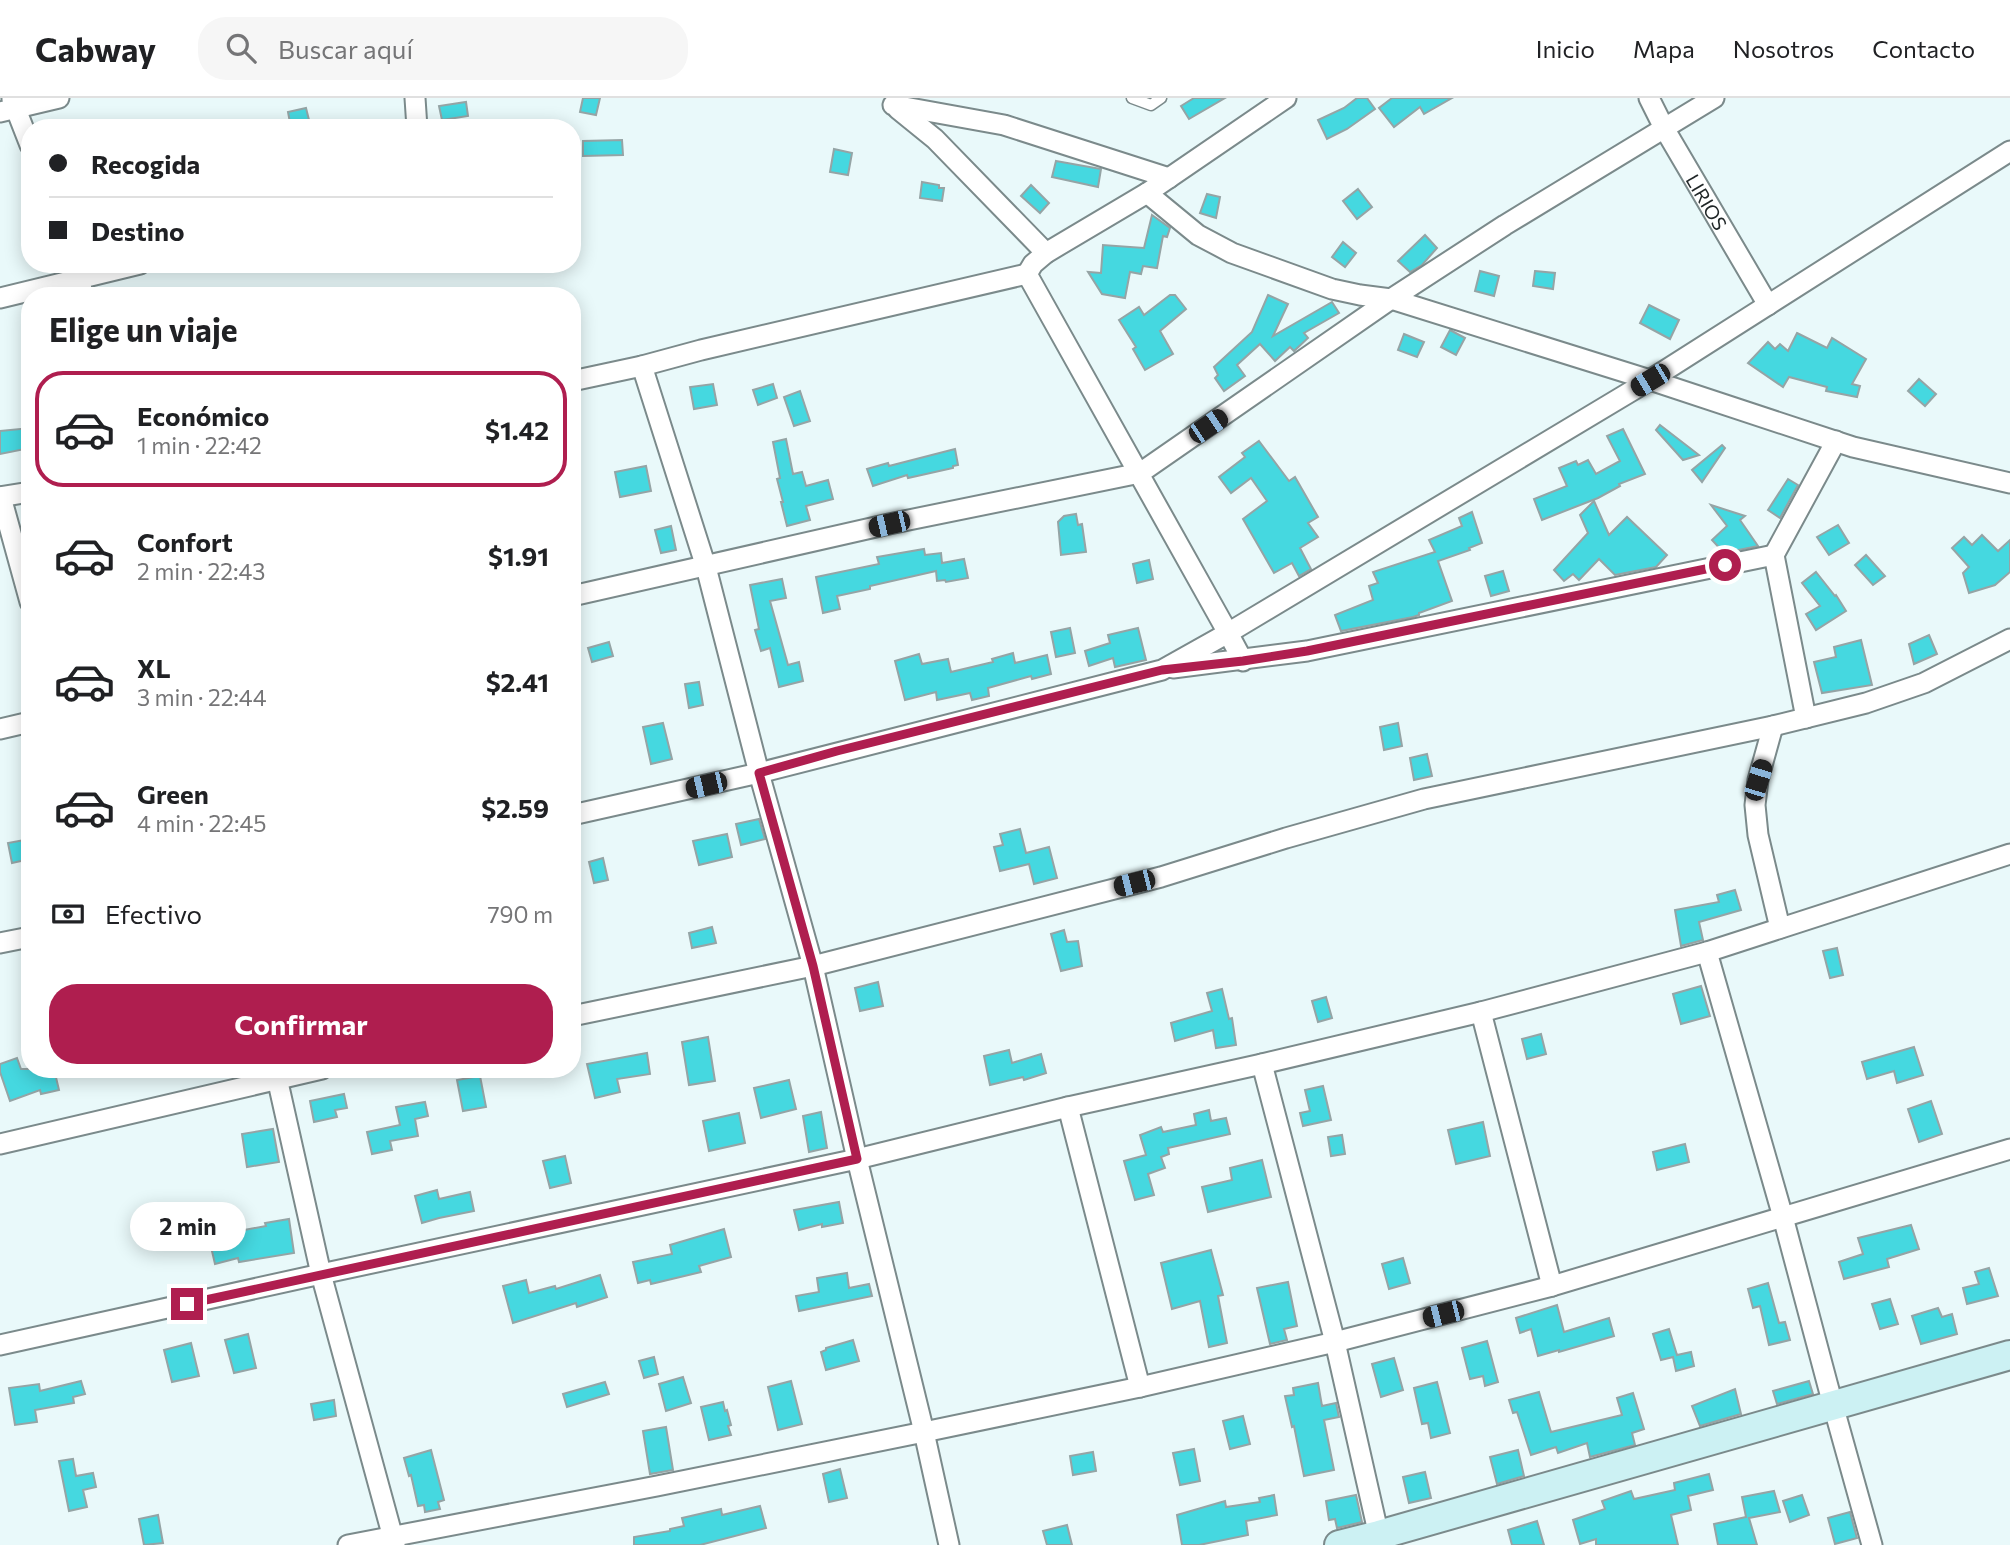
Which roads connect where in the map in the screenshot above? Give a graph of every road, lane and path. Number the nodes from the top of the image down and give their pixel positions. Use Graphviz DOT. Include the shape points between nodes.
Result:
graph roads {
  1 [pos="59,98"];
  2 [pos="415,98"];
  3 [pos="1132,98"];
  4 [pos="1161,98"];
  5 [pos="1286,98"];
  6 [pos="1649,98"];
  7 [pos="1714,98"];
  8 [pos="888,102"];
  9 [pos="9,106"];
  10 [pos="416,119"];
  11 [pos="21,128"];
  12 [pos="1664,128"];
  13 [pos="2010,151"];
  14 [pos="1169,178"];
  15 [pos="1147,193"];
  16 [pos="1046,253"];
  17 [pos="106,273"];
  18 [pos="1027,274"];
  19 [pos="79,280"];
  20 [pos="48,287"];
  21 [pos="21,293"];
  22 [pos="0,298"];
  23 [pos="1391,299"];
  24 [pos="1768,305"];
  25 [pos="642,366"];
  26 [pos="581,379"];
  27 [pos="1650,380"];
  28 [pos="1836,441"];
  29 [pos="1140,473"];
  30 [pos="2010,483"];
  31 [pos="21,494"];
  32 [pos="1,497"];
  33 [pos="1774,555"];
  34 [pos="706,567"];
  35 [pos="21,569"];
  36 [pos="581,594"];
  37 [pos="1228,633"];
  38 [pos="2010,639"];
  39 [pos="1243,661"];
  40 [pos="1162,670"];
  41 [pos="1806,718"];
  42 [pos="21,724"];
  43 [pos="1773,726"];
  44 [pos="0,729"];
  45 [pos="759,773"];
  46 [pos="581,813"];
  47 [pos="2010,854"];
  48 [pos="1780,928"];
  49 [pos="21,939"];
  50 [pos="0,943"];
  51 [pos="1707,952"];
  52 [pos="813,966"];
  53 [pos="1481,1012"];
  54 [pos="581,1014"];
  55 [pos="1262,1064"];
  56 [pos="260,1078"];
  57 [pos="277,1078"];
  58 [pos="1069,1108"];
  59 [pos="0,1144"];
  60 [pos="2010,1149"];
  61 [pos="857,1159"];
  62 [pos="1783,1217"];
  63 [pos="321,1274"];
  64 [pos="1552,1286"];
  65 [pos="1335,1342"];
  66 [pos="0,1345"];
  67 [pos="2010,1356"];
  68 [pos="1140,1387"];
  69 [pos="1833,1405"];
  70 [pos="924,1432"];
  71 [pos="393,1540"];
  72 [pos="1380,1540"];
  73 [pos="348,1545"];
  74 [pos="949,1545"];
  75 [pos="1339,1545"];
  76 [pos="1872,1545"];
  1 -- 9 [label="street"];
  2 -- 10 [label="street"];
  3 -- 4 [label="lane" via="1151,105"];
  5 -- 14 [label="street"];
  6 -- 12 [label="street, LIRIOS"];
  7 -- 12 [label="street"];
  8 -- 14 [label="street" via="1004,125"];
  8 -- 16 [label="street" via="935,139"];
  9 -- 11 [label="street"];
  12 -- 23 [label="street"];
  12 -- 24 [label="street, LIRIOS"];
  13 -- 24 [label="street"];
  14 -- 15 [label="street"];
  15 -- 16 [label="street"];
  15 -- 23 [label="street" via="1198,235 1232,253 1332,289"];
  16 -- 18 [label="street"];
  17 -- 19 [label="street"];
  18 -- 25 [label="street"];
  18 -- 29 [label="street"];
  19 -- 20 [label="street"];
  21 -- 22 [label="street"];
  23 -- 27 [label="street"];
  23 -- 29 [label="street"];
  24 -- 27 [label="street"];
  25 -- 26 [label="street"];
  25 -- 34 [label="street"];
  27 -- 28 [label="street"];
  27 -- 37 [label="street"];
  28 -- 30 [label="street"];
  28 -- 33 [label="street"];
  29 -- 34 [label="street"];
  29 -- 37 [label="street"];
  31 -- 32 [label="street"];
  32 -- 35 [label="street"];
  33 -- 39 [label="street"];
  33 -- 41 [label="street"];
  34 -- 36 [label="street"];
  34 -- 45 [label="street"];
  37 -- 39 [label="street"];
  37 -- 40 [label="street"];
  38 -- 41 [label="street" via="1924,683"];
  39 -- 40 [label="street"];
  40 -- 45 [label="street"];
  41 -- 43 [label="street"];
  42 -- 44 [label="street"];
  43 -- 48 [label="street" via="1755,805"];
  43 -- 52 [label="street" via="1424,799 1161,877"];
  45 -- 46 [label="street"];
  45 -- 52 [label="street"];
  47 -- 48 [label="street"];
  48 -- 51 [label="street"];
  49 -- 50 [label="street"];
  51 -- 53 [label="street"];
  51 -- 62 [label="street"];
  52 -- 54 [label="street"];
  52 -- 61 [label="street"];
  53 -- 55 [label="street"];
  53 -- 64 [label="street"];
  55 -- 58 [label="street"];
  55 -- 65 [label="street"];
  56 -- 59 [label="street"];
  57 -- 63 [label="street"];
  58 -- 61 [label="street"];
  58 -- 68 [label="street"];
  60 -- 62 [label="street"];
  61 -- 63 [label="street"];
  61 -- 70 [label="street"];
  62 -- 64 [label="street"];
  62 -- 69 [label="street"];
  63 -- 66 [label="street"];
  63 -- 71 [label="street"];
  64 -- 65 [label="street"];
  65 -- 68 [label="street"];
  65 -- 72 [label="street"];
  67 -- 69 [label="street"];
  68 -- 70 [label="street"];
  69 -- 72 [label="street"];
  69 -- 76 [label="street"];
  70 -- 71 [label="street"];
  70 -- 74 [label="street"];
  71 -- 73 [label="street"];
  72 -- 75 [label="street"];
}
